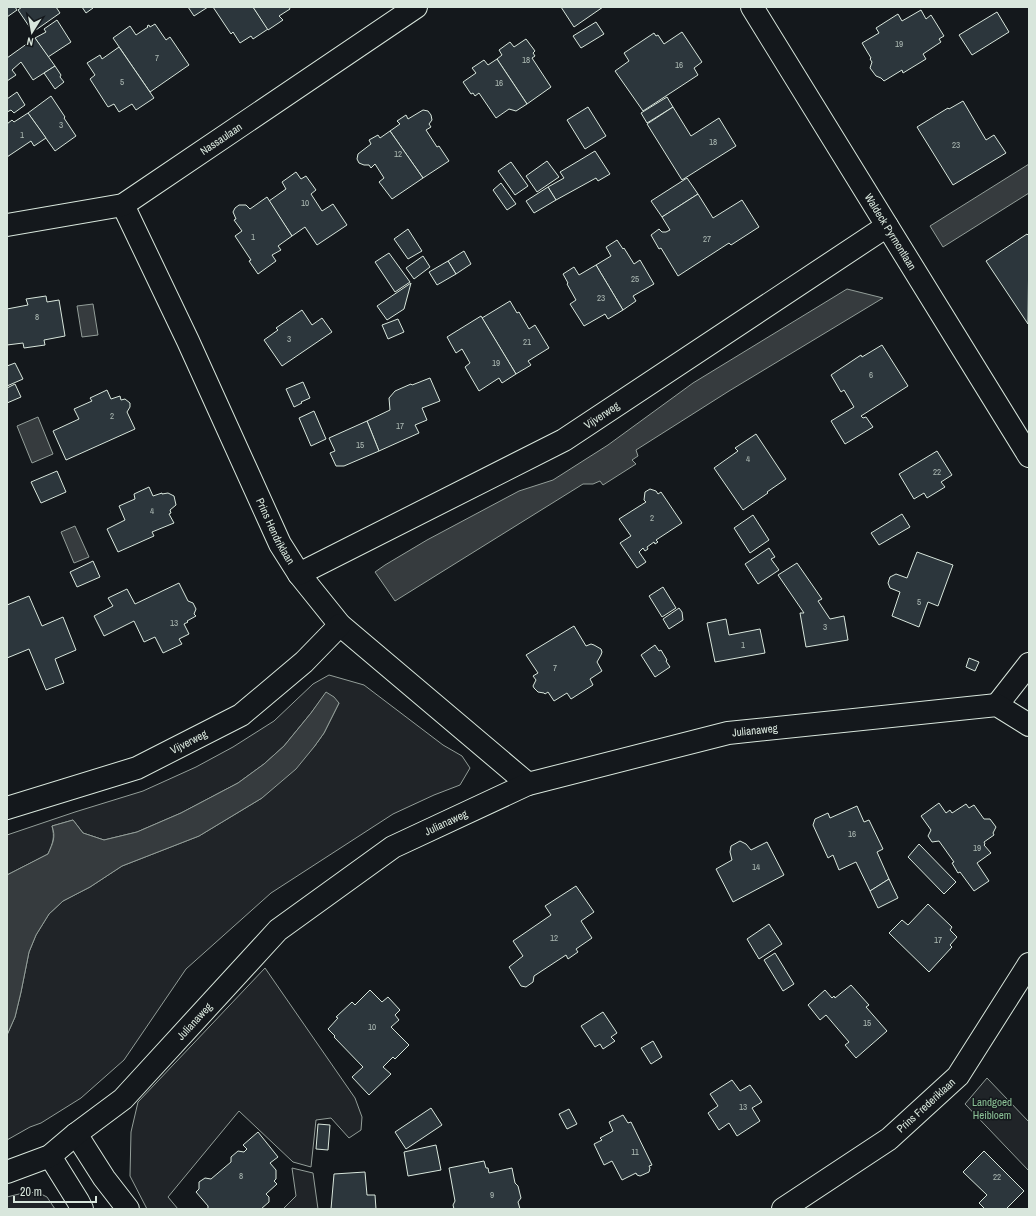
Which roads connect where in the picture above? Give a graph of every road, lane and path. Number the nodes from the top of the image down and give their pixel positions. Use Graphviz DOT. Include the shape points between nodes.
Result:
graph roads {
  1 [pos="416,7"];
  2 [pos="752,7"];
  3 [pos="123,205"];
  4 [pos="7,225"];
  5 [pos="887,226"];
  6 [pos="1029,456"];
  7 [pos="299,574"];
  8 [pos="340,625"];
  9 [pos="1029,664"];
  10 [pos="997,705"];
  11 [pos="1029,725"];
  12 [pos="528,784"];
  13 [pos="7,808"];
  14 [pos="1029,964"];
  15 [pos="76,1134"];
  16 [pos="50,1156"];
  17 [pos="7,1172"];
  18 [pos="82,1209"];
  19 [pos="128,1209"];
  20 [pos="783,1209"];
  1 -- 3 [label="street, Nassaulaan"];
  2 -- 5 [label="street, Waldeck Pyrmontlaan"];
  3 -- 4 [label="street, Nassaulaan"];
  3 -- 7 [label="street, Prins Hendriklaan" via="280,544"];
  5 -- 6 [label="street, Waldeck Pyrmontlaan"];
  5 -- 7 [label="street, Vijverweg" via="564,440"];
  7 -- 8 [label="street, Prins Hendriklaan"];
  8 -- 12 [label="street, Prins Hendriklaan"];
  8 -- 13 [label="street, Vijverweg" via="304,662 241,715 137,768"];
  9 -- 10 [label="street"];
  10 -- 11 [label="street"];
  10 -- 12 [label="street, Julianaweg" via="728,733"];
  12 -- 15 [label="street, Julianaweg" via="393,847 278,930 123,1099"];
  14 -- 20 [label="street, Prins Frederiklaan" via="958,1076 889,1139"];
  15 -- 16 [label="street, Julianaweg"];
  15 -- 19 [label="street" via="104,1178"];
  16 -- 17 [label="street, Julianaweg"];
  16 -- 18 [label="street"];
}
